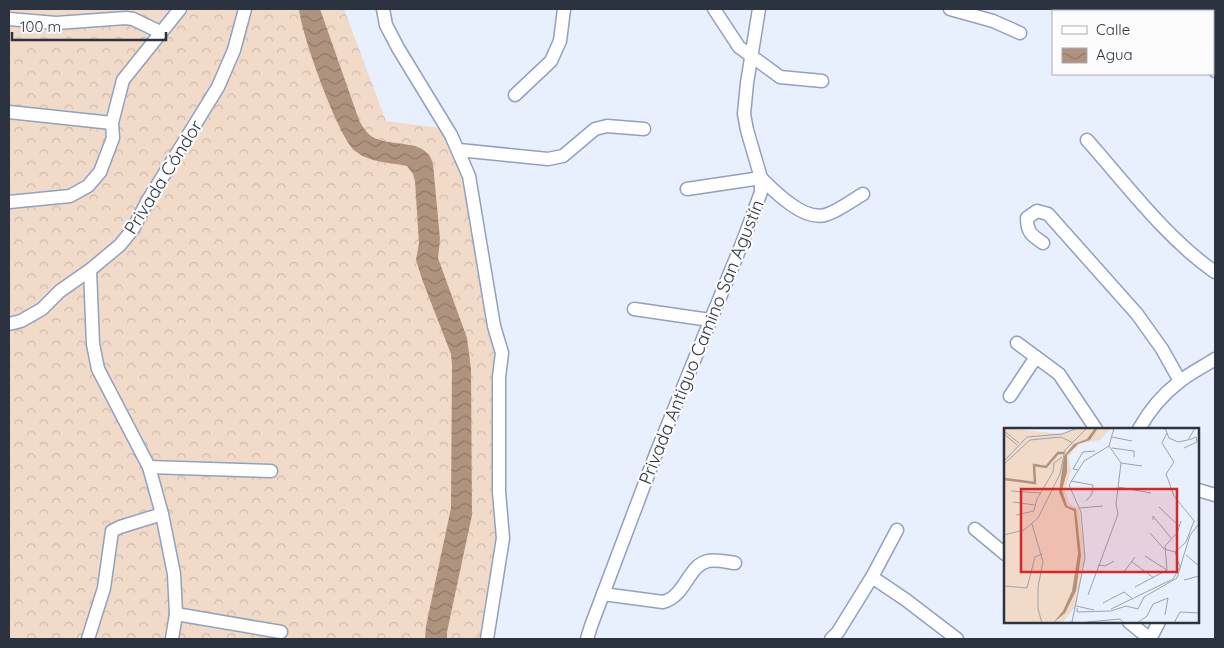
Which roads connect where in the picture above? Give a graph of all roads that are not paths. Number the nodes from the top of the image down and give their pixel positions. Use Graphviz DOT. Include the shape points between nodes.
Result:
graph roads {
  1 [pos="180,9"];
  2 [pos="246,9"];
  3 [pos="383,9"];
  4 [pos="564,9"];
  5 [pos="714,9"];
  6 [pos="759,9"];
  7 [pos="950,9"];
  8 [pos="9,19"];
  9 [pos="160,32"];
  10 [pos="1020,33"];
  11 [pos="752,55"];
  12 [pos="822,81"];
  13 [pos="515,96"];
  14 [pos="9,112"];
  15 [pos="112,123"];
  16 [pos="644,130"];
  17 [pos="1087,140"];
  18 [pos="459,150"];
  19 [pos="762,178"];
  20 [pos="687,189"];
  21 [pos="863,194"];
  22 [pos="9,202"];
  23 [pos="1043,243"];
  24 [pos="90,270"];
  25 [pos="1215,272"];
  26 [pos="634,309"];
  27 [pos="710,320"];
  28 [pos="9,324"];
  29 [pos="1016,343"];
  30 [pos="1036,357"];
  31 [pos="1215,359"];
  32 [pos="1180,381"];
  33 [pos="1010,396"];
  34 [pos="1095,428"];
  35 [pos="1139,428"];
  36 [pos="149,468"];
  37 [pos="271,471"];
  38 [pos="1199,490"];
  39 [pos="1215,495"];
  40 [pos="162,514"];
  41 [pos="975,529"];
  42 [pos="897,530"];
  43 [pos="1004,553"];
  44 [pos="735,563"];
  45 [pos="872,577"];
  46 [pos="603,594"];
  47 [pos="176,614"];
  48 [pos="1130,623"];
  49 [pos="1158,623"];
  50 [pos="281,632"];
  51 [pos="88,639"];
  52 [pos="172,639"];
  53 [pos="487,639"];
  54 [pos="587,639"];
  55 [pos="831,639"];
  56 [pos="957,639"];
  57 [pos="1150,639"];
  1 -- 9 [label="street"];
  2 -- 24 [label="street, Privada Cóndor" via="234,50 218,87 133,230"];
  3 -- 18 [label="street" via="386,25 398,48"];
  4 -- 13 [label="street" via="560,40 551,61"];
  5 -- 11 [label="street" via="739,47"];
  6 -- 11 [label="street, Privada Antiguo Camino San Agustín"];
  7 -- 10 [label="street" via="993,21"];
  8 -- 9 [label="street" via="56,23 126,18"];
  9 -- 15 [label="street" via="123,80"];
  11 -- 12 [label="street" via="780,77"];
  11 -- 19 [label="street, Privada Antiguo Camino San Agustín" via="744,114"];
  14 -- 15 [label="street"];
  15 -- 22 [label="street" via="113,138 100,172 88,186 70,196"];
  16 -- 18 [label="street" via="607,126 595,129 563,156 548,159"];
  17 -- 25 [label="street" via="1168,231"];
  18 -- 53 [label="street" via="469,176 494,326 502,353 499,492 504,538"];
  19 -- 20 [label="street"];
  19 -- 21 [label="street" via="777,194 807,214 817,216 826,215"];
  19 -- 27 [label="street, Privada Antiguo Camino San Agustín" via="761,192"];
  23 -- 32 [label="street" via="1032,236 1027,227 1027,218 1037,211 1048,214 1137,314"];
  24 -- 28 [label="street, Privada Cóndor" via="60,291 42,309"];
  24 -- 36 [label="street" via="93,344 98,369"];
  26 -- 27 [label="street"];
  27 -- 46 [label="street, Privada Antiguo Camino San Agustín"];
  29 -- 30 [label="street"];
  30 -- 33 [label="street"];
  30 -- 34 [label="street" via="1059,374"];
  31 -- 32 [label="street"];
  32 -- 35 [label="street" via="1162,397"];
  36 -- 37 [label="street"];
  36 -- 40 [label="street"];
  38 -- 39 [label="street"];
  40 -- 47 [label="street" via="174,574"];
  40 -- 51 [label="street" via="112,531 104,588"];
  41 -- 43 [label="street"];
  42 -- 45 [label="street"];
  44 -- 46 [label="street" via="708,561 701,564 670,601"];
  45 -- 55 [label="street"];
  45 -- 56 [label="street"];
  46 -- 54 [label="street, Privada Antiguo Camino San Agustín"];
  47 -- 50 [label="street"];
  47 -- 52 [label="street"];
  48 -- 57 [label="street"];
  49 -- 57 [label="street"];
}
